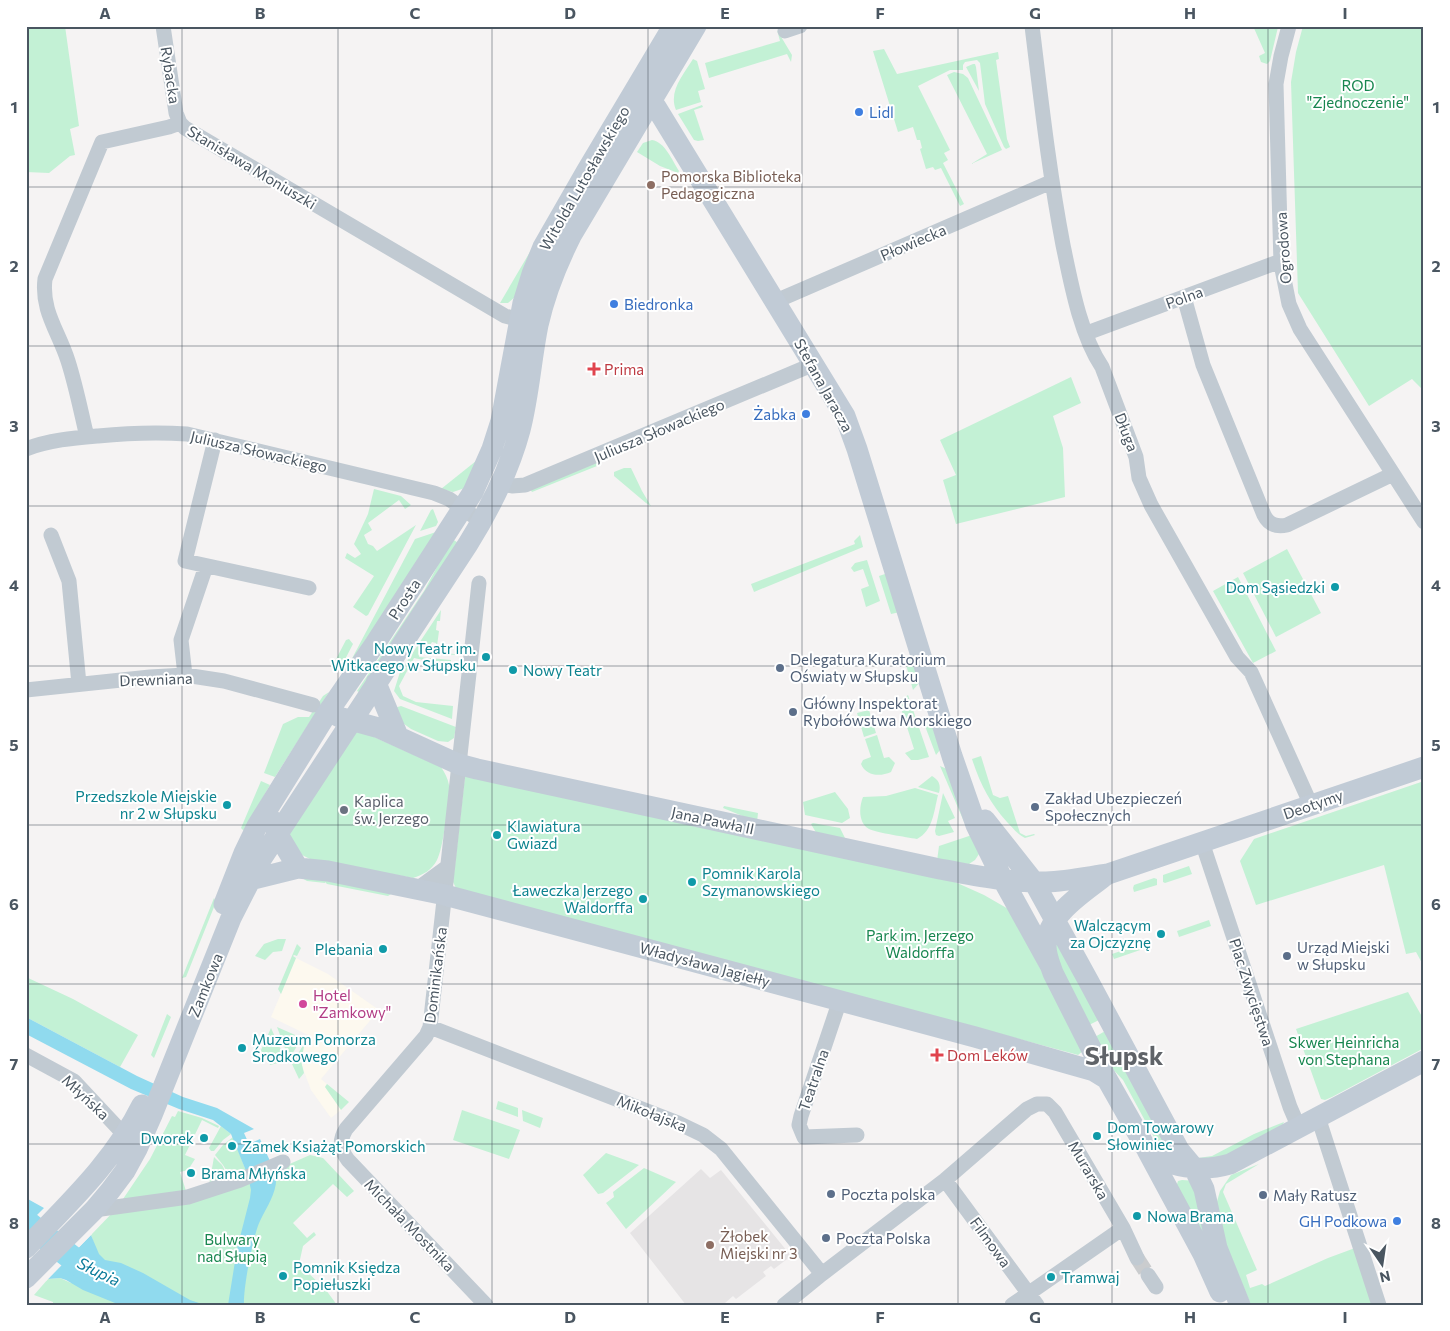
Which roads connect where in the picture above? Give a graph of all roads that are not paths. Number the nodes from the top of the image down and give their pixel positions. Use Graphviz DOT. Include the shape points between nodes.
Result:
graph roads {
  1 [pos="163,26"];
  2 [pos="673,26"];
  3 [pos="696,26"];
  4 [pos="800,26"];
  5 [pos="1032,26"];
  6 [pos="1289,26"];
  7 [pos="785,31"];
  8 [pos="642,98"];
  9 [pos="180,123"];
  10 [pos="1051,182"];
  11 [pos="1281,261"];
  12 [pos="1184,297"];
  13 [pos="776,301"];
  14 [pos="529,322"];
  15 [pos="1086,333"];
  16 [pos="814,364"];
  17 [pos="87,437"];
  18 [pos="215,440"];
  19 [pos="26,449"];
  20 [pos="1393,474"];
  21 [pos="502,484"];
  22 [pos="463,509"];
  23 [pos="482,522"];
  24 [pos="1424,522"];
  25 [pos="51,535"];
  26 [pos="206,566"];
  27 [pos="479,583"];
  28 [pos="309,588"];
  29 [pos="185,675"];
  30 [pos="79,684"];
  31 [pos="376,684"];
  32 [pos="26,690"];
  33 [pos="320,710"];
  34 [pos="351,720"];
  35 [pos="398,736"];
  36 [pos="458,764"];
  37 [pos="1424,767"];
  38 [pos="969,801"];
  39 [pos="1311,805"];
  40 [pos="269,807"];
  41 [pos="277,833"];
  42 [pos="1202,842"];
  43 [pos="989,849"];
  44 [pos="447,867"];
  45 [pos="298,868"];
  46 [pos="1108,874"];
  47 [pos="973,876"];
  48 [pos="250,880"];
  49 [pos="1003,880"];
  50 [pos="1034,882"];
  51 [pos="417,889"];
  52 [pos="445,895"];
  53 [pos="1024,917"];
  54 [pos="1056,921"];
  55 [pos="1051,967"];
  56 [pos="840,1000"];
  57 [pos="430,1027"];
  58 [pos="26,1055"];
  59 [pos="1424,1061"];
  60 [pos="1107,1079"];
  61 [pos="1318,1117"];
  62 [pos="1299,1128"];
  63 [pos="857,1135"];
  64 [pos="341,1142"];
  65 [pos="131,1143"];
  66 [pos="1146,1148"];
  67 [pos="283,1162"];
  68 [pos="1230,1164"];
  69 [pos="1194,1168"];
  70 [pos="945,1180"];
  71 [pos="1209,1207"];
  72 [pos="89,1216"];
  73 [pos="1123,1228"];
  74 [pos="26,1248"];
  75 [pos="1137,1258"];
  76 [pos="822,1274"];
  77 [pos="26,1278"];
  78 [pos="1033,1299"];
  79 [pos="486,1305"];
  80 [pos="784,1305"];
  81 [pos="1012,1305"];
  82 [pos="1226,1305"];
  83 [pos="1240,1305"];
  84 [pos="1379,1305"];
  1 -- 9 [label="street, Rybacka"];
  2 -- 8 [label="main road, Witolda Lutosławskiego"];
  3 -- 8 [label="main road, Witolda Lutosławskiego"];
  4 -- 7 [label="street"];
  5 -- 10 [label="street, Długa"];
  6 -- 11 [label="street, Ogrodowa" via="1276,84"];
  8 -- 13 [label="main road, Stefana Jaracza" via="656,107"];
  8 -- 14 [label="main road, Witolda Lutosławskiego" via="567,244 546,296"];
  9 -- 14 [label="street, Stanisława Moniuszki" via="505,316"];
  9 -- 17 [label="street, Stanisława Moniuszki" via="102,142 45,279 45,304 68,360"];
  10 -- 13 [label="street, Płowiecka"];
  10 -- 15 [label="street, Długa" via="1073,292"];
  11 -- 12 [label="street, Polna"];
  11 -- 20 [label="street, Ogrodowa" via="1289,304 1300,329"];
  12 -- 15 [label="street, Polna"];
  12 -- 20 [label="street" via="1203,365 1269,522 1277,526 1287,525"];
  13 -- 16 [label="main road, Stefana Jaracza"];
  14 -- 21 [label="main road, Witolda Lutosławskiego" via="521,428"];
  14 -- 22 [label="main road, Witolda Lutosławskiego" via="501,421 481,475"];
  15 -- 39 [label="street, Długa" via="1102,367 1151,505 1238,657 1251,672"];
  16 -- 21 [label="street, Juliusza Słowackiego" via="525,485"];
  16 -- 38 [label="main road, Stefana Jaracza" via="851,429 952,756"];
  17 -- 18 [label="street, Juliusza Słowackiego" via="157,432"];
  17 -- 19 [label="street, Juliusza Słowackiego"];
  18 -- 22 [label="street, Juliusza Słowackiego" via="434,493"];
  18 -- 26 [label="street" via="185,561"];
  20 -- 24 [label="street, Ogrodowa"];
  21 -- 23 [label="main road, Prosta"];
  22 -- 23 [label="street, Juliusza Słowackiego"];
  22 -- 33 [label="main road, Prosta" via="375,644"];
  23 -- 31 [label="main road, Prosta"];
  25 -- 30 [label="street" via="69,581"];
  26 -- 28 [label="street"];
  26 -- 29 [label="street" via="181,640"];
  27 -- 36 [label="street"];
  29 -- 30 [label="street, Drewniana"];
  29 -- 33 [label="street, Drewniana" via="224,681"];
  30 -- 32 [label="street, Drewniana"];
  31 -- 34 [label="main road, Zamkowa"];
  31 -- 35 [label="main road"];
  33 -- 34 [label="main road, Jana Pawła II"];
  33 -- 40 [label="main road, Zamkowa"];
  34 -- 35 [label="main road, Jana Pawła II"];
  34 -- 41 [label="main road, Zamkowa"];
  35 -- 36 [label="main road, Jana Pawła II"];
  36 -- 44 [label="street, Dominikańska"];
  36 -- 47 [label="main road, Jana Pawła II"];
  37 -- 39 [label="main road, Deotymy"];
  38 -- 43 [label="main road, Stefana Jaracza" via="976,825"];
  38 -- 50 [label="main road, Stefana Jaracza"];
  39 -- 42 [label="main road, Deotymy"];
  40 -- 41 [label="main road"];
  40 -- 65 [label="main road, Zamkowa" via="244,853 144,1102"];
  41 -- 45 [label="main road"];
  41 -- 48 [label="main road, Zamkowa"];
  42 -- 46 [label="main road"];
  42 -- 62 [label="street, Plac Zwycięstwa"];
  43 -- 47 [label="main road"];
  43 -- 49 [label="main road, Stefana Jaracza"];
  44 -- 51 [label="street"];
  44 -- 52 [label="street, Dominikańska"];
  45 -- 48 [label="main road, Władysława Jagiełły"];
  45 -- 51 [label="main road, Władysława Jagiełły"];
  46 -- 50 [label="main road"];
  46 -- 54 [label="main road" via="1076,897"];
  47 -- 49 [label="main road, Jana Pawła II"];
  48 -- 65 [label="main road, Zamkowa" via="231,918 155,1108"];
  49 -- 50 [label="main road, Jana Pawła II"];
  49 -- 53 [label="main road"];
  50 -- 54 [label="main road"];
  51 -- 52 [label="main road, Władysława Jagiełły"];
  52 -- 56 [label="main road, Władysława Jagiełły"];
  52 -- 57 [label="street, Dominikańska"];
  53 -- 54 [label="main road"];
  53 -- 55 [label="main road"];
  54 -- 55 [label="main road" via="1046,941"];
  54 -- 69 [label="main road" via="1179,1150"];
  55 -- 60 [label="main road"];
  56 -- 60 [label="main road, Władysława Jagiełły" via="1094,1071"];
  56 -- 63 [label="street, Teatralna" via="800,1116 800,1125 804,1137"];
  57 -- 64 [label="street, Dominikańska" via="426,1036 346,1129"];
  57 -- 76 [label="street, Mikołajska" via="703,1135 721,1149"];
  58 -- 65 [label="street, Młyńska" via="74,1081"];
  59 -- 61 [label="main road"];
  60 -- 66 [label="main road"];
  61 -- 62 [label="main road"];
  61 -- 84 [label="street"];
  62 -- 68 [label="main road"];
  64 -- 79 [label="street, Michała Mostnika" via="348,1160"];
  65 -- 72 [label="main road, Zamkowa" via="110,1191"];
  65 -- 74 [label="main road, Zamkowa"];
  66 -- 69 [label="main road" via="1162,1159"];
  66 -- 82 [label="main road" via="1203,1254"];
  67 -- 72 [label="street" via="240,1180 182,1198"];
  68 -- 69 [label="main road"];
  68 -- 71 [label="main road" via="1220,1177"];
  69 -- 71 [label="main road"];
  70 -- 73 [label="street, Murarska" via="1027,1109 1042,1103 1050,1107"];
  70 -- 76 [label="street"];
  70 -- 78 [label="street, Filmowa"];
  71 -- 83 [label="main road" via="1218,1248"];
  72 -- 77 [label="main road, Zamkowa"];
  73 -- 75 [label="street, Murarska"];
  73 -- 78 [label="street"];
  76 -- 80 [label="street"];
  78 -- 81 [label="street"];
}
